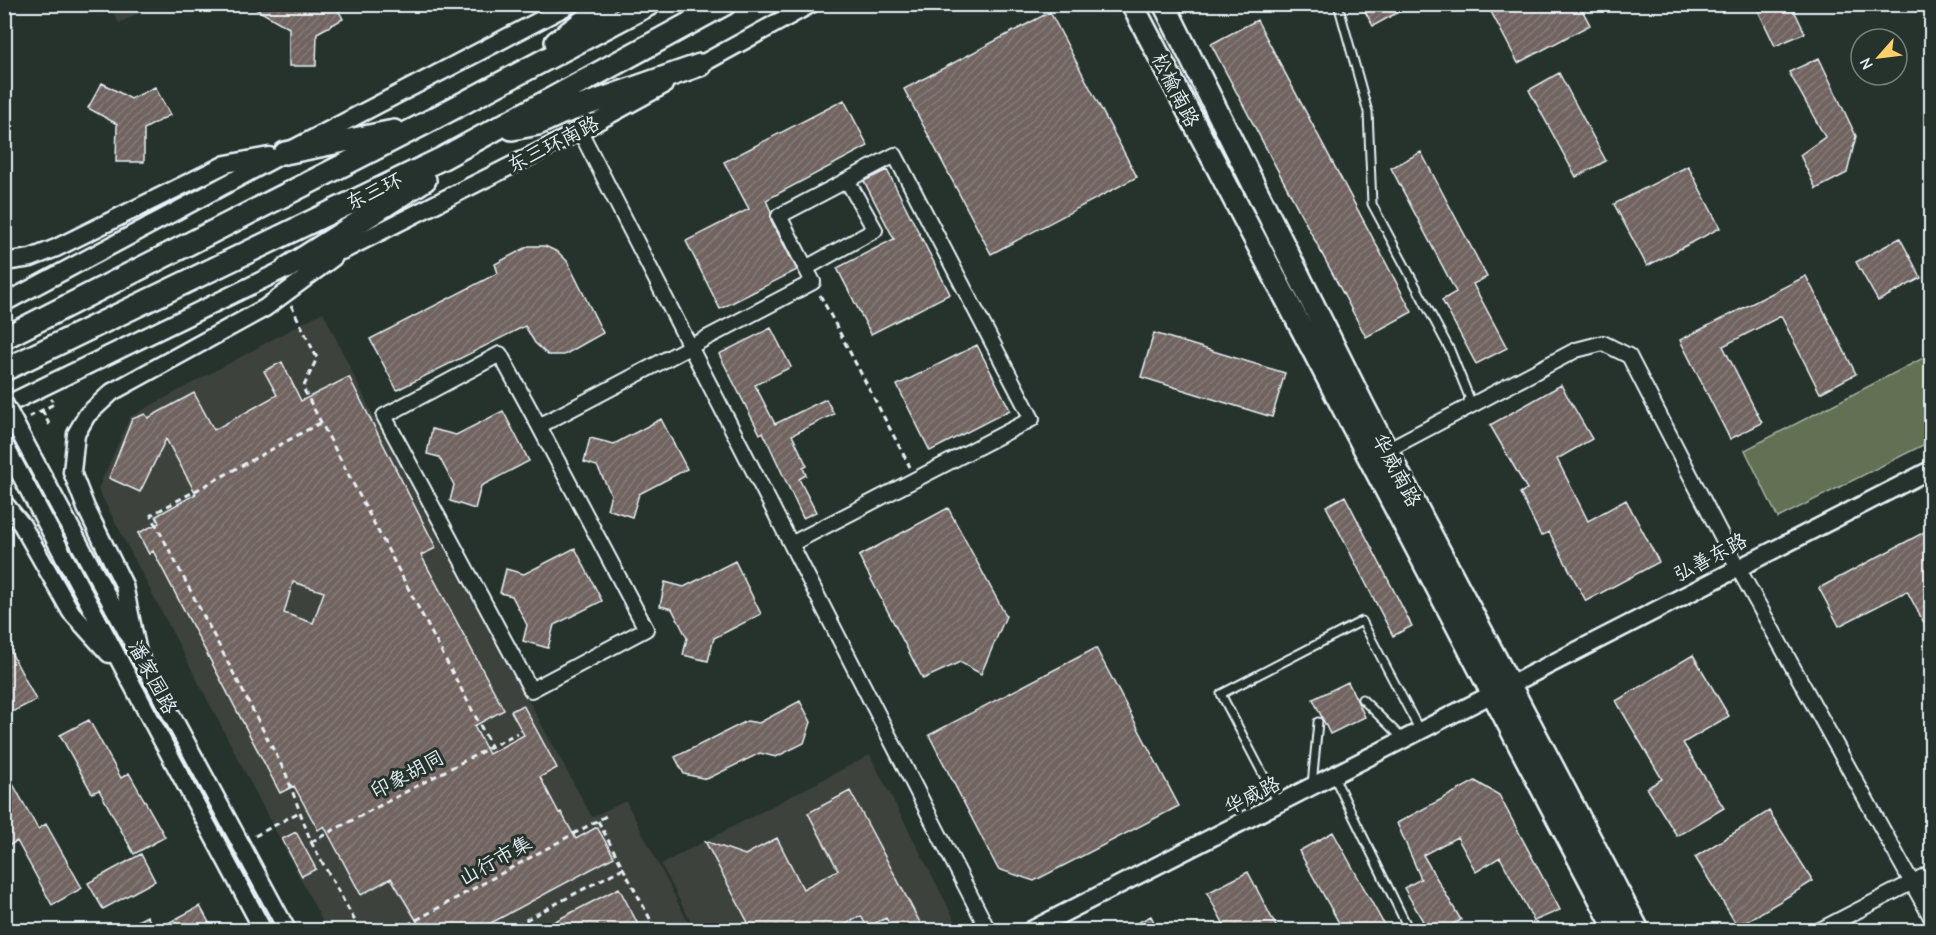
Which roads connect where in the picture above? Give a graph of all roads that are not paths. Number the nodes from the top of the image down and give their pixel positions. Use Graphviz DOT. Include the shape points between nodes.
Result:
graph roads {
  1 [pos="571,4"];
  2 [pos="606,4"];
  3 [pos="650,4"];
  4 [pos="725,4"];
  5 [pos="811,4"];
  6 [pos="1132,4"];
  7 [pos="1338,4"];
  8 [pos="1168,6"];
  9 [pos="700,65"];
  10 [pos="508,78"];
  11 [pos="422,125"];
  12 [pos="580,131"];
  13 [pos="491,133"];
  14 [pos="285,153"];
  15 [pos="443,158"];
  16 [pos="1220,176"];
  17 [pos="847,180"];
  18 [pos="344,250"];
  19 [pos="4,262"];
  20 [pos="287,268"];
  21 [pos="806,268"];
  22 [pos="4,303"];
  23 [pos="4,338"];
  24 [pos="690,346"];
  25 [pos="10,368"];
  26 [pos="4,405"];
  27 [pos="1466,408"];
  28 [pos="539,426"];
  29 [pos="4,444"];
  30 [pos="1387,450"];
  31 [pos="1932,469"];
  32 [pos="4,503"];
  33 [pos="791,544"];
  34 [pos="1737,566"];
  35 [pos="138,653"];
  36 [pos="128,675"];
  37 [pos="1501,692"];
  38 [pos="1362,699"];
  39 [pos="1318,722"];
  40 [pos="1421,733"];
  41 [pos="1404,741"];
  42 [pos="1334,777"];
  43 [pos="1312,788"];
  44 [pos="1279,805"];
  45 [pos="1932,872"];
  46 [pos="1913,882"];
  47 [pos="1932,920"];
  48 [pos="1043,928"];
  49 [pos="263,930"];
  50 [pos="286,930"];
  51 [pos="988,930"];
  52 [pos="1409,930"];
  53 [pos="1616,930"];
  54 [pos="1638,930"];
  55 [pos="1820,930"];
  1 -- 14 [label="street"];
  2 -- 10 [label="main road"];
  3 -- 10 [label="main road, 东三环"];
  4 -- 13 [label="main road, 东三环"];
  5 -- 9 [label="street, 东三环南路"];
  6 -- 16 [label="main road, 松榆南路"];
  7 -- 27 [label="lane" via="1368,112 1372,204 1450,350 1469,397"];
  8 -- 30 [label="main road, 华威南路"];
  9 -- 12 [label="street, 东三环南路"];
  9 -- 13 [label="main road" via="562,112 538,124"];
  10 -- 11 [label="main road, 东三环"];
  11 -- 14 [label="main road"];
  11 -- 23 [label="main road, 东三环"];
  12 -- 18 [label="street, 东三环南路"];
  12 -- 24 [label="street"];
  13 -- 15 [label="main road, 东三环"];
  14 -- 19 [label="street" via="226,164 56,248 31,258"];
  14 -- 22 [label="street"];
  15 -- 20 [label="main road" via="424,182"];
  15 -- 25 [label="main road, 东三环"];
  16 -- 37 [label="main road, 华威南路"];
  17 -- 21 [label="street" via="779,216"];
  17 -- 21 [label="street" via="875,230"];
  17 -- 33 [label="street" via="895,155 1032,419"];
  18 -- 20 [label="street, 东三环南路"];
  18 -- 35 [label="street" via="286,294 112,392 87,415 76,434 72,472 124,585"];
  20 -- 26 [label="street, 东三环南路"];
  21 -- 24 [label="street" via="813,282"];
  24 -- 28 [label="street"];
  24 -- 33 [label="street"];
  26 -- 35 [label="street, 潘家园路, bridge"];
  27 -- 30 [label="street"];
  27 -- 34 [label="street" via="1576,350 1603,343 1629,356"];
  28 -- 28 [label="street" via="646,629 531,690 384,416 500,354"];
  29 -- 36 [label="street, 潘家园路"];
  30 -- 37 [label="main road, 华威南路"];
  31 -- 34 [label="street, 弘善东路"];
  32 -- 36 [label="street" via="22,525 71,612"];
  33 -- 51 [label="street"];
  34 -- 37 [label="street, 弘善东路"];
  34 -- 46 [label="street"];
  35 -- 50 [label="street, 潘家园路"];
  36 -- 49 [label="street, 潘家园路"];
  37 -- 40 [label="street, 华威路"];
  37 -- 53 [label="main road, 华威南路"];
  37 -- 54 [label="main road, 华威南路"];
  38 -- 41 [label="lane"];
  39 -- 43 [label="lane"];
  40 -- 41 [label="street, 华威路"];
  40 -- 44 [label="lane" via="1362,621 1221,694"];
  41 -- 42 [label="street, 华威路"];
  42 -- 43 [label="street, 华威路"];
  42 -- 52 [label="lane"];
  43 -- 44 [label="street, 华威路"];
  44 -- 48 [label="street, 华威路"];
  45 -- 46 [label="street"];
  46 -- 47 [label="street"];
  46 -- 55 [label="street"];
}
